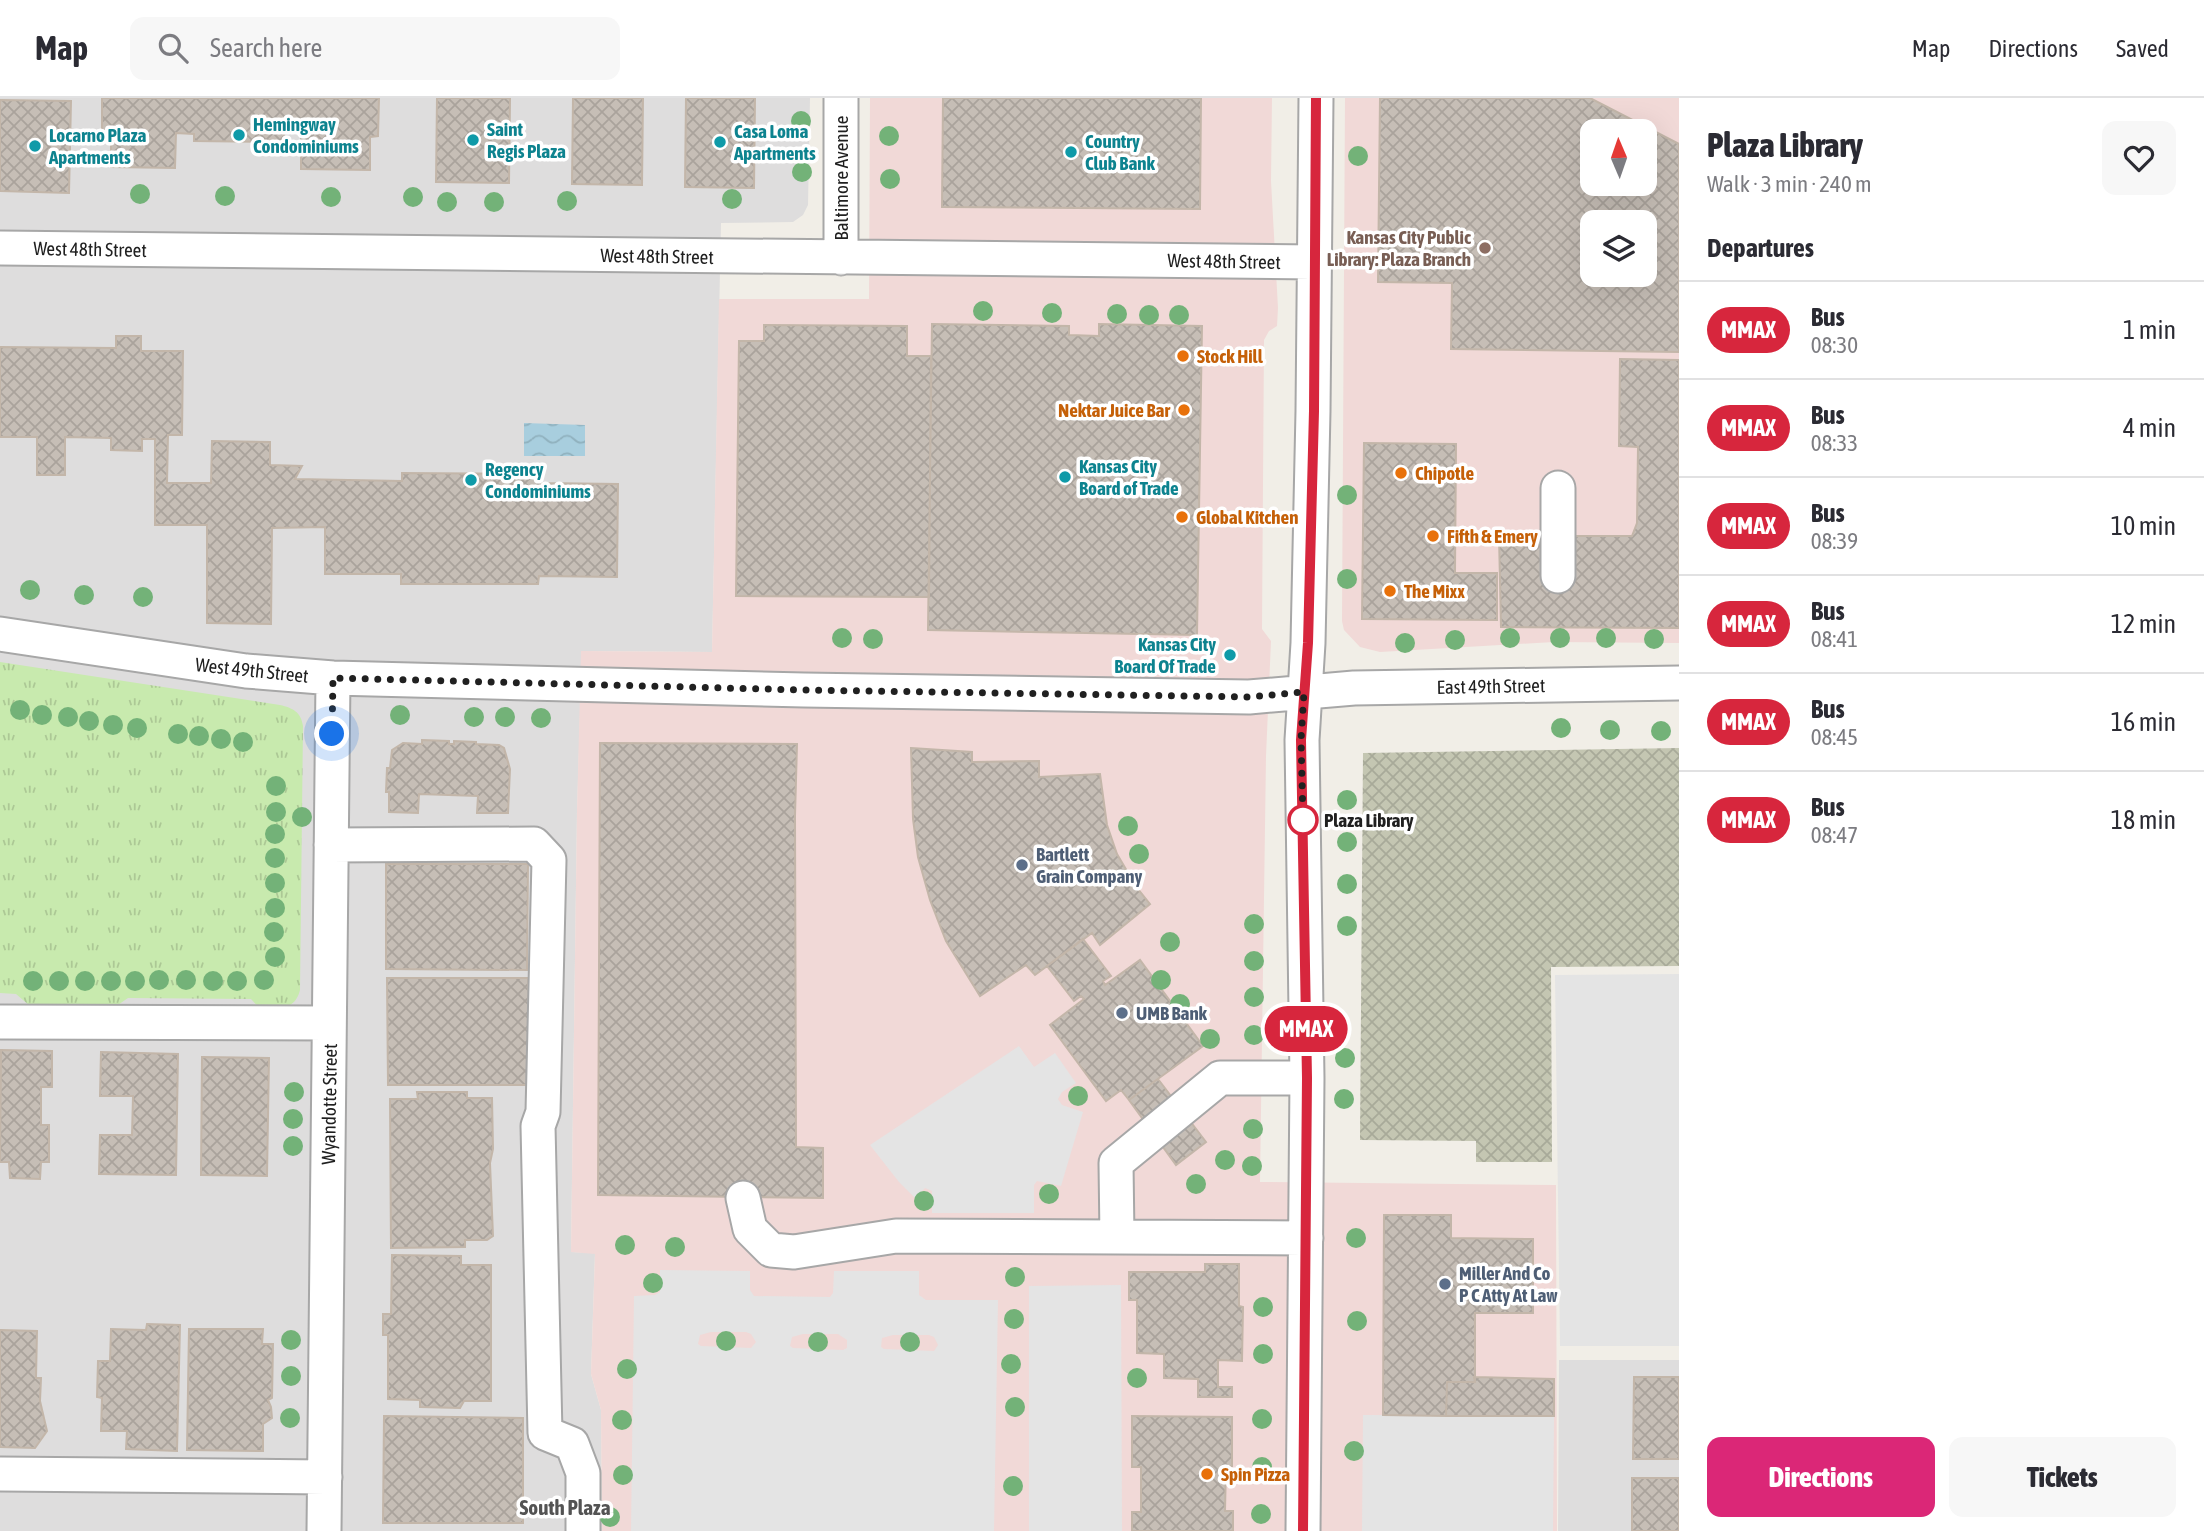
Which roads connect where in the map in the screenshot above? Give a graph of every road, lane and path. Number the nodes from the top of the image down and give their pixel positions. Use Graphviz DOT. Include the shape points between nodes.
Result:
graph roads {
  1 [pos="841,98"];
  2 [pos="1316,98"];
  3 [pos="0,247"];
  4 [pos="841,258"];
  5 [pos="1315,262"];
  6 [pos="1558,488"];
  7 [pos="1558,576"];
  8 [pos="0,634"];
  9 [pos="333,678"];
  10 [pos="1679,683"];
  11 [pos="1304,692"];
  12 [pos="331,845"];
  13 [pos="0,1023"];
  14 [pos="329,1024"];
  15 [pos="1307,1078"];
  16 [pos="743,1198"];
  17 [pos="1117,1237"];
  18 [pos="1306,1238"];
  19 [pos="0,1474"];
  20 [pos="325,1477"];
  21 [pos="324,1531"];
  22 [pos="583,1531"];
  23 [pos="1303,1531"];
  1 -- 4 [label="street, Baltimore Avenue"];
  2 -- 5 [label="street"];
  3 -- 4 [label="street, West 48th Street"];
  4 -- 5 [label="street, West 48th Street"];
  5 -- 11 [label="street"];
  6 -- 7 [label="street"];
  8 -- 9 [label="street, West 49th Street" via="246,671"];
  9 -- 11 [label="street, West 49th Street" via="804,690 1236,696"];
  9 -- 12 [label="street, Wyandotte Street"];
  10 -- 11 [label="street, East 49th Street"];
  11 -- 15 [label="street"];
  12 -- 14 [label="street, Wyandotte Street"];
  12 -- 22 [label="street" via="534,844 549,860 543,1112 538,1126 545,1433 572,1444 583,1473"];
  13 -- 14 [label="street"];
  14 -- 20 [label="street, Wyandotte Street"];
  15 -- 17 [label="street" via="1220,1077 1116,1163"];
  15 -- 18 [label="street"];
  16 -- 17 [label="street" via="750,1229 771,1250 794,1252 896,1236"];
  17 -- 18 [label="street"];
  18 -- 23 [label="street"];
  19 -- 20 [label="street"];
  20 -- 21 [label="street, Wyandotte Street"];
}
